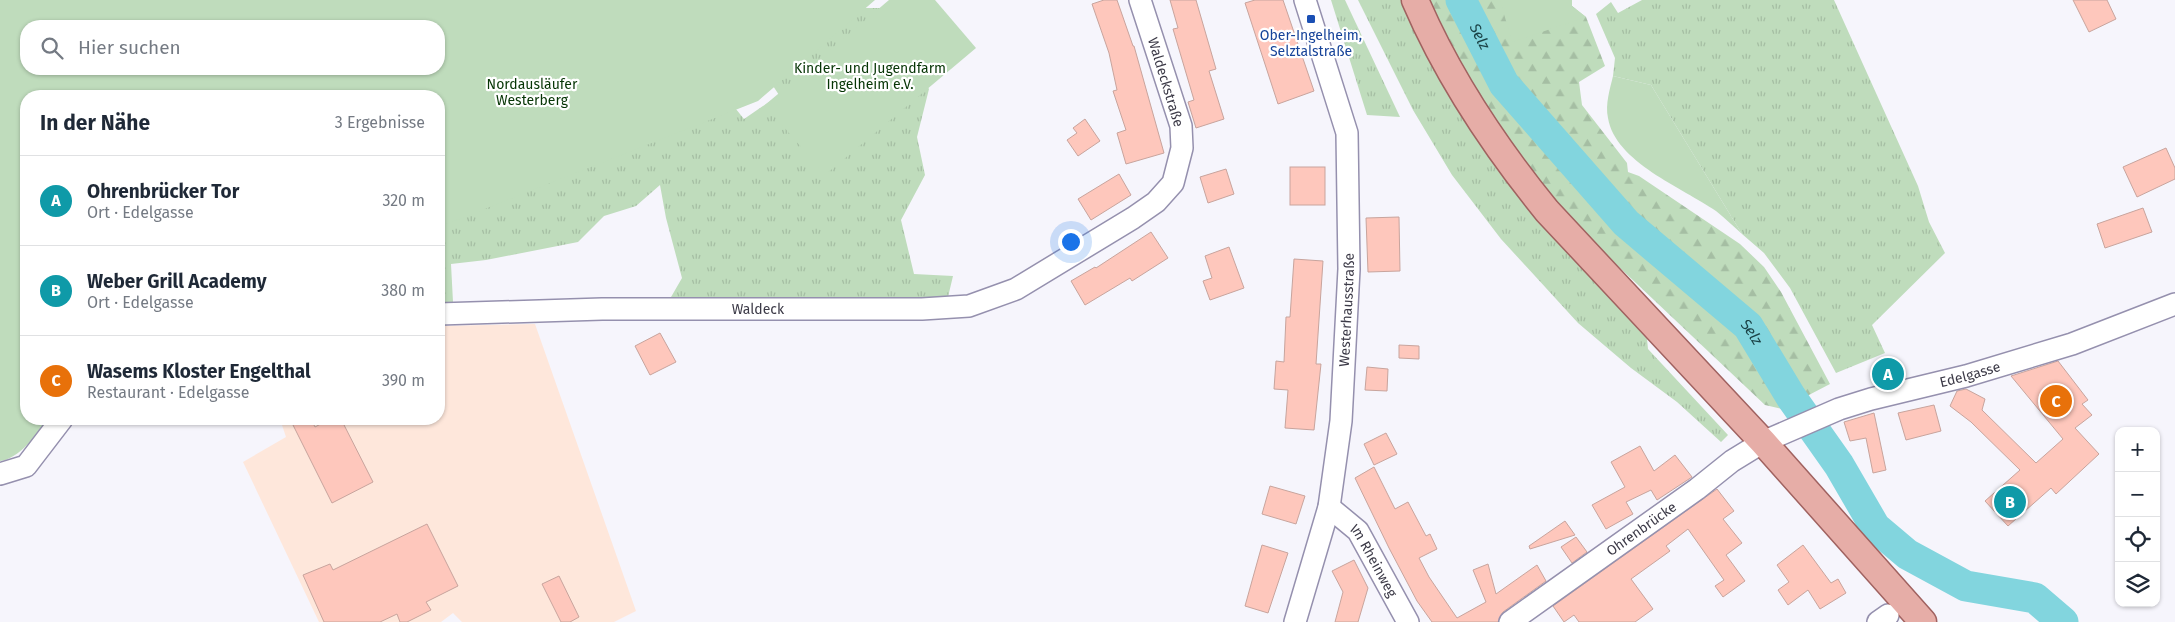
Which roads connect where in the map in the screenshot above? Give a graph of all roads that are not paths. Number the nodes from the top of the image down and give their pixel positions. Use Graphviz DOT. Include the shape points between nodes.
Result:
graph roads {
  1 [pos="1140,0"];
  2 [pos="1305,0"];
  3 [pos="1415,0"];
  4 [pos="1067,260"];
  5 [pos="2175,304"];
  6 [pos="445,314"];
  7 [pos="57,425"];
  8 [pos="1762,442"];
  9 [pos="0,474"];
  10 [pos="1329,508"];
  11 [pos="1519,619"];
  12 [pos="1295,622"];
  13 [pos="1408,622"];
  14 [pos="1923,622"];
  1 -- 4 [label="street, Waldeckstraße" via="1181,126 1182,148 1174,183 1156,202"];
  2 -- 10 [label="street, Westerhausstraße" via="1347,133 1349,270 1341,421"];
  3 -- 8 [label="main road" via="1457,84 1523,181"];
  4 -- 6 [label="street, Waldeck" via="1016,289 969,306"];
  5 -- 8 [label="street, Edelgasse" via="2072,344 1966,376 1871,398"];
  7 -- 9 [label="street" via="26,466"];
  8 -- 11 [label="street, Ohrenbrücke"];
  8 -- 14 [label="main road"];
  10 -- 12 [label="street, Westerhausstraße"];
  10 -- 13 [label="street, Im Rheinweg" via="1358,531"];
}
